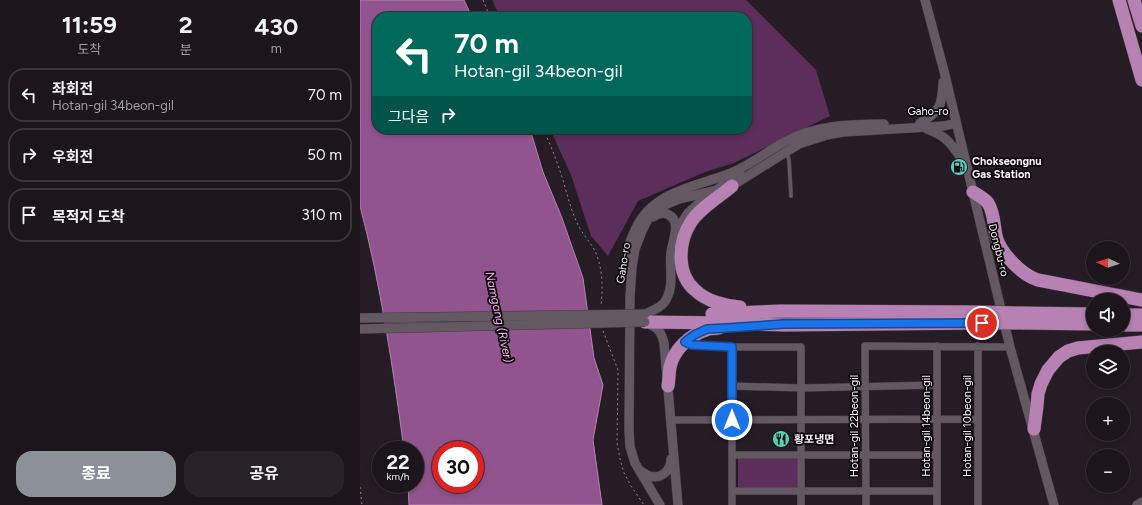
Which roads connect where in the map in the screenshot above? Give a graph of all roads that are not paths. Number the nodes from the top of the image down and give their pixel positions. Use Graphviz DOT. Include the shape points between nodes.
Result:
graph roads {
  1 [pos="926,0"];
  2 [pos="1119,0"];
  3 [pos="1134,0"];
  4 [pos="1142,26"];
  5 [pos="944,71"];
  6 [pos="1142,80"];
  7 [pos="956,123"];
  8 [pos="921,125"];
  9 [pos="784,148"];
  10 [pos="762,156"];
  11 [pos="966,164"];
  12 [pos="732,186"];
  13 [pos="714,192"];
  14 [pos="973,192"];
  15 [pos="791,196"];
  16 [pos="642,230"];
  17 [pos="676,232"];
  18 [pos="630,297"];
  19 [pos="1142,300"];
  20 [pos="782,311"];
  21 [pos="1086,314"];
  22 [pos="1130,315"];
  23 [pos="1142,315"];
  24 [pos="981,317"];
  25 [pos="360,318"];
  26 [pos="645,318"];
  27 [pos="1022,318"];
  28 [pos="1086,323"];
  29 [pos="784,324"];
  30 [pos="1130,325"];
  31 [pos="1142,325"];
  32 [pos="360,329"];
  33 [pos="685,342"];
  34 [pos="1142,342"];
  35 [pos="937,346"];
  36 [pos="978,346"];
  37 [pos="732,347"];
  38 [pos="1010,347"];
  39 [pos="937,385"];
  40 [pos="668,386"];
  41 [pos="732,386"];
  42 [pos="865,387"];
  43 [pos="801,388"];
  44 [pos="865,419"];
  45 [pos="937,419"];
  46 [pos="978,419"];
  47 [pos="671,420"];
  48 [pos="732,420"];
  49 [pos="801,420"];
  50 [pos="1034,429"];
  51 [pos="672,435"];
  52 [pos="733,455"];
  53 [pos="865,455"];
  54 [pos="937,455"];
  55 [pos="802,456"];
  56 [pos="638,469"];
  57 [pos="937,490"];
  58 [pos="732,491"];
  59 [pos="801,491"];
  60 [pos="866,491"];
  61 [pos="1142,502"];
  62 [pos="660,505"];
  63 [pos="678,505"];
  64 [pos="732,505"];
  65 [pos="801,505"];
  66 [pos="866,505"];
  67 [pos="937,505"];
  68 [pos="978,505"];
  69 [pos="1054,505"];
  70 [pos="1137,505"];
  1 -- 5 [label="street, Dongbu-ro"];
  2 -- 6 [label="highway"];
  3 -- 4 [label="highway"];
  5 -- 7 [label="street, Dongbu-ro"];
  5 -- 8 [label="street" via="942,100 938,110"];
  7 -- 8 [label="street, Gaho-ro" via="944,126"];
  7 -- 11 [label="street, Dongbu-ro"];
  8 -- 9 [label="street, Gaho-ro" via="843,132"];
  8 -- 11 [label="street" via="946,138"];
  9 -- 10 [label="street, Gaho-ro"];
  9 -- 12 [label="street, Gaho-ro"];
  9 -- 15 [label="lane" via="789,160"];
  10 -- 13 [label="street"];
  10 -- 18 [label="street, Gaho-ro" via="732,172 667,196 643,215 629,246 627,270"];
  11 -- 14 [label="street, Dongbu-ro"];
  12 -- 13 [label="street, Gaho-ro"];
  12 -- 20 [label="highway" via="700,212 684,235 682,268 687,281 695,290 720,304"];
  13 -- 16 [label="street, Gaho-ro" via="679,199 665,205 649,217"];
  13 -- 17 [label="street" via="688,213"];
  14 -- 19 [label="highway" via="988,202 1000,245 1026,275 1038,280"];
  14 -- 38 [label="street, Dongbu-ro"];
  16 -- 17 [label="street" via="661,213 673,217"];
  16 -- 18 [label="street, Gaho-ro" via="635,249"];
  17 -- 26 [label="street" via="671,253 671,289 662,305"];
  18 -- 56 [label="street, Gaho-ro" via="629,430 630,446"];
  20 -- 24 [label="highway"];
  20 -- 26 [label="highway"];
  21 -- 27 [label="highway"];
  22 -- 23 [label="highway"];
  24 -- 27 [label="highway, bridge"];
  24 -- 29 [label="highway"];
  25 -- 26 [label="street, bridge"];
  26 -- 29 [label="highway"];
  26 -- 32 [label="street, bridge"];
  26 -- 40 [label="street" via="661,334"];
  27 -- 28 [label="highway"];
  29 -- 33 [label="highway" via="707,329"];
  30 -- 31 [label="highway"];
  33 -- 37 [label="street" via="692,345"];
  33 -- 40 [label="highway" via="670,366"];
  34 -- 50 [label="highway" via="1078,348 1059,357 1041,384"];
  35 -- 36 [label="street"];
  35 -- 39 [label="street, Hotan-gil 14beon-gil"];
  35 -- 42 [label="street, Hotan-gil 22beon-gil" via="865,346"];
  36 -- 38 [label="street"];
  36 -- 46 [label="street, Hotan-gil 10beon-gil"];
  37 -- 41 [label="street"];
  37 -- 43 [label="street" via="801,347"];
  38 -- 50 [label="street, Dongbu-ro"];
  39 -- 42 [label="street"];
  39 -- 45 [label="street, Hotan-gil 14beon-gil"];
  40 -- 47 [label="street"];
  41 -- 43 [label="street"];
  41 -- 48 [label="street"];
  42 -- 43 [label="street"];
  42 -- 44 [label="street, Hotan-gil 22beon-gil"];
  43 -- 49 [label="street"];
  44 -- 45 [label="street"];
  44 -- 49 [label="street"];
  44 -- 53 [label="street, Hotan-gil 22beon-gil"];
  45 -- 46 [label="street"];
  45 -- 54 [label="street, Hotan-gil 14beon-gil"];
  46 -- 68 [label="street, Hotan-gil 10beon-gil"];
  47 -- 48 [label="street"];
  47 -- 51 [label="street"];
  48 -- 49 [label="street"];
  48 -- 52 [label="street"];
  49 -- 55 [label="street"];
  50 -- 69 [label="street, Dongbu-ro"];
  51 -- 56 [label="street" via="671,464 668,470 663,475 655,477 647,476"];
  51 -- 63 [label="street"];
  52 -- 55 [label="street"];
  52 -- 58 [label="street"];
  53 -- 54 [label="street"];
  53 -- 55 [label="street"];
  53 -- 60 [label="street, Hotan-gil 22beon-gil"];
  54 -- 57 [label="street, Hotan-gil 14beon-gil"];
  55 -- 59 [label="street"];
  56 -- 62 [label="street, Gaho-ro"];
  57 -- 60 [label="street"];
  57 -- 67 [label="street, Hotan-gil 14beon-gil"];
  58 -- 59 [label="street"];
  58 -- 64 [label="street"];
  59 -- 60 [label="street"];
  59 -- 65 [label="street"];
  60 -- 66 [label="street, Hotan-gil 22beon-gil"];
  61 -- 70 [label="street"];
}
